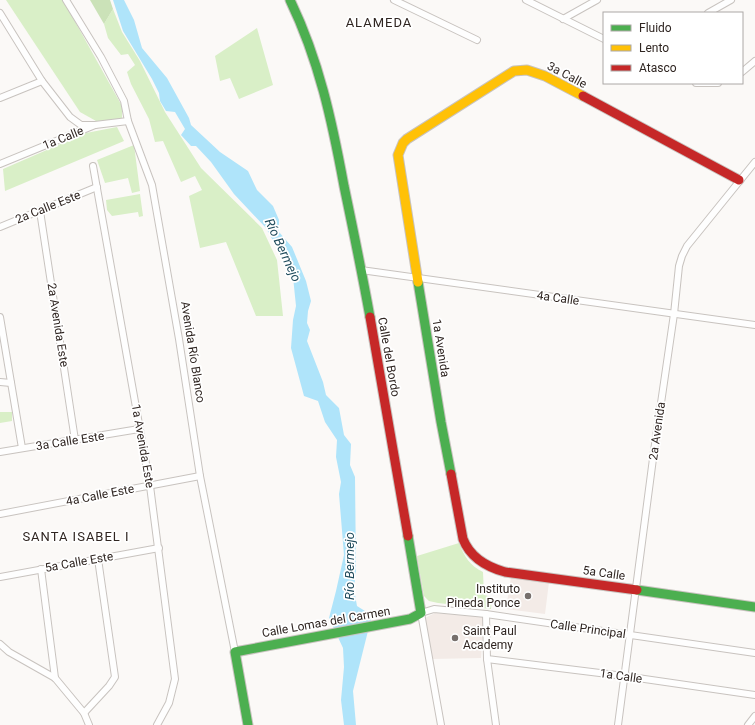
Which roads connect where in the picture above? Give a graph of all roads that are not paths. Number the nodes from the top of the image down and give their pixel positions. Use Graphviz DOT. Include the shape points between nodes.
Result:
graph roads {
  1 [pos="66,0"];
  2 [pos="290,0"];
  3 [pos="394,0"];
  4 [pos="526,0"];
  5 [pos="597,0"];
  6 [pos="731,0"];
  7 [pos="710,12"];
  8 [pos="0,13"];
  9 [pos="563,19"];
  10 [pos="603,39"];
  11 [pos="477,40"];
  12 [pos="755,61"];
  13 [pos="743,71"];
  14 [pos="42,81"];
  15 [pos="0,98"];
  16 [pos="128,121"];
  17 [pos="95,125"];
  18 [pos="407,139"];
  19 [pos="755,162"];
  20 [pos="0,164"];
  21 [pos="93,166"];
  22 [pos="739,180"];
  23 [pos="97,188"];
  24 [pos="40,211"];
  25 [pos="0,227"];
  26 [pos="361,270"];
  27 [pos="418,279"];
  28 [pos="674,314"];
  29 [pos="0,317"];
  30 [pos="755,325"];
  31 [pos="0,382"];
  32 [pos="11,383"];
  33 [pos="139,430"];
  34 [pos="75,440"];
  35 [pos="22,448"];
  36 [pos="0,452"];
  37 [pos="200,476"];
  38 [pos="150,486"];
  39 [pos="0,514"];
  40 [pos="463,539"];
  41 [pos="159,548"];
  42 [pos="98,559"];
  43 [pos="42,569"];
  44 [pos="0,577"];
  45 [pos="636,590"];
  46 [pos="755,607"];
  47 [pos="421,613"];
  48 [pos="486,614"];
  49 [pos="630,635"];
  50 [pos="0,644"];
  51 [pos="235,652"];
  52 [pos="755,653"];
  53 [pos="487,659"];
  54 [pos="624,676"];
  55 [pos="55,678"];
  56 [pos="755,695"];
  57 [pos="84,713"];
  58 [pos="755,716"];
  59 [pos="89,725"];
  60 [pos="157,725"];
  61 [pos="248,725"];
  62 [pos="441,725"];
  63 [pos="496,725"];
  64 [pos="618,725"];
  65 [pos="748,725"];
  1 -- 16 [label="street, Avenida Río Blanco" via="124,101"];
  2 -- 26 [label="street, Calle del Bordo" via="322,84"];
  3 -- 11 [label="street"];
  4 -- 9 [label="street"];
  5 -- 9 [label="street"];
  6 -- 7 [label="street"];
  8 -- 14 [label="street"];
  9 -- 10 [label="street"];
  12 -- 13 [label="street"];
  14 -- 15 [label="street"];
  14 -- 17 [label="street" via="70,117 81,125"];
  16 -- 17 [label="street, 1a Calle"];
  16 -- 37 [label="street, Avenida Río Blanco" via="152,185"];
  17 -- 20 [label="street, 1a Calle"];
  18 -- 22 [label="street, 3a Calle" via="514,71 527,70 545,76"];
  18 -- 27 [label="street, 1a Avenida" via="398,155"];
  19 -- 22 [label="street, 2a Avenida"];
  21 -- 23 [label="street, 1a Avenida Este"];
  22 -- 28 [label="street, 2a Avenida" via="682,256"];
  23 -- 24 [label="street, 2a Calle Este"];
  23 -- 33 [label="street, 1a Avenida Este"];
  24 -- 25 [label="street, 2a Calle Este"];
  24 -- 34 [label="street, 2a Avenida Este"];
  26 -- 27 [label="street, 4a Calle"];
  26 -- 47 [label="street, Calle del Bordo"];
  27 -- 28 [label="street, 4a Calle"];
  27 -- 40 [label="street, 1a Avenida"];
  28 -- 30 [label="street, 4a Calle"];
  28 -- 45 [label="street, 2a Avenida"];
  29 -- 32 [label="street"];
  31 -- 32 [label="street"];
  32 -- 35 [label="street"];
  33 -- 34 [label="street, 3a Calle Este"];
  33 -- 38 [label="street, 1a Avenida Este"];
  34 -- 35 [label="street, 3a Calle Este"];
  35 -- 36 [label="street, 3a Calle Este"];
  37 -- 38 [label="street, 4a Calle Este"];
  37 -- 51 [label="street, Avenida Río Blanco"];
  38 -- 39 [label="street, 4a Calle Este"];
  38 -- 41 [label="street, 1a Avenida Este"];
  40 -- 45 [label="street, 5a Calle" via="466,547 478,560 493,569"];
  41 -- 42 [label="street, 5a Calle Este"];
  41 -- 60 [label="street, 1a Avenida Este" via="175,679 169,703"];
  42 -- 43 [label="street, 5a Calle Este"];
  42 -- 57 [label="street" via="115,677"];
  43 -- 44 [label="street, 5a Calle Este"];
  43 -- 55 [label="street"];
  45 -- 46 [label="street, 5a Calle"];
  45 -- 49 [label="street, 2a Avenida"];
  47 -- 48 [label="street, Calle Principal" via="434,609"];
  47 -- 51 [label="street, Calle Lomas del Carmen" via="410,619"];
  47 -- 62 [label="street, Calle del Bordo"];
  48 -- 49 [label="street, Calle Principal"];
  48 -- 53 [label="street"];
  49 -- 52 [label="street, Calle Principal"];
  49 -- 54 [label="street, 2a Avenida"];
  50 -- 55 [label="street" via="9,652"];
  51 -- 61 [label="street, Avenida Río Blanco"];
  53 -- 54 [label="street, 1a Calle"];
  53 -- 63 [label="street"];
  54 -- 56 [label="street, 1a Calle"];
  54 -- 64 [label="street, 2a Avenida"];
  55 -- 57 [label="street"];
  57 -- 59 [label="street"];
  58 -- 65 [label="street"];
}
